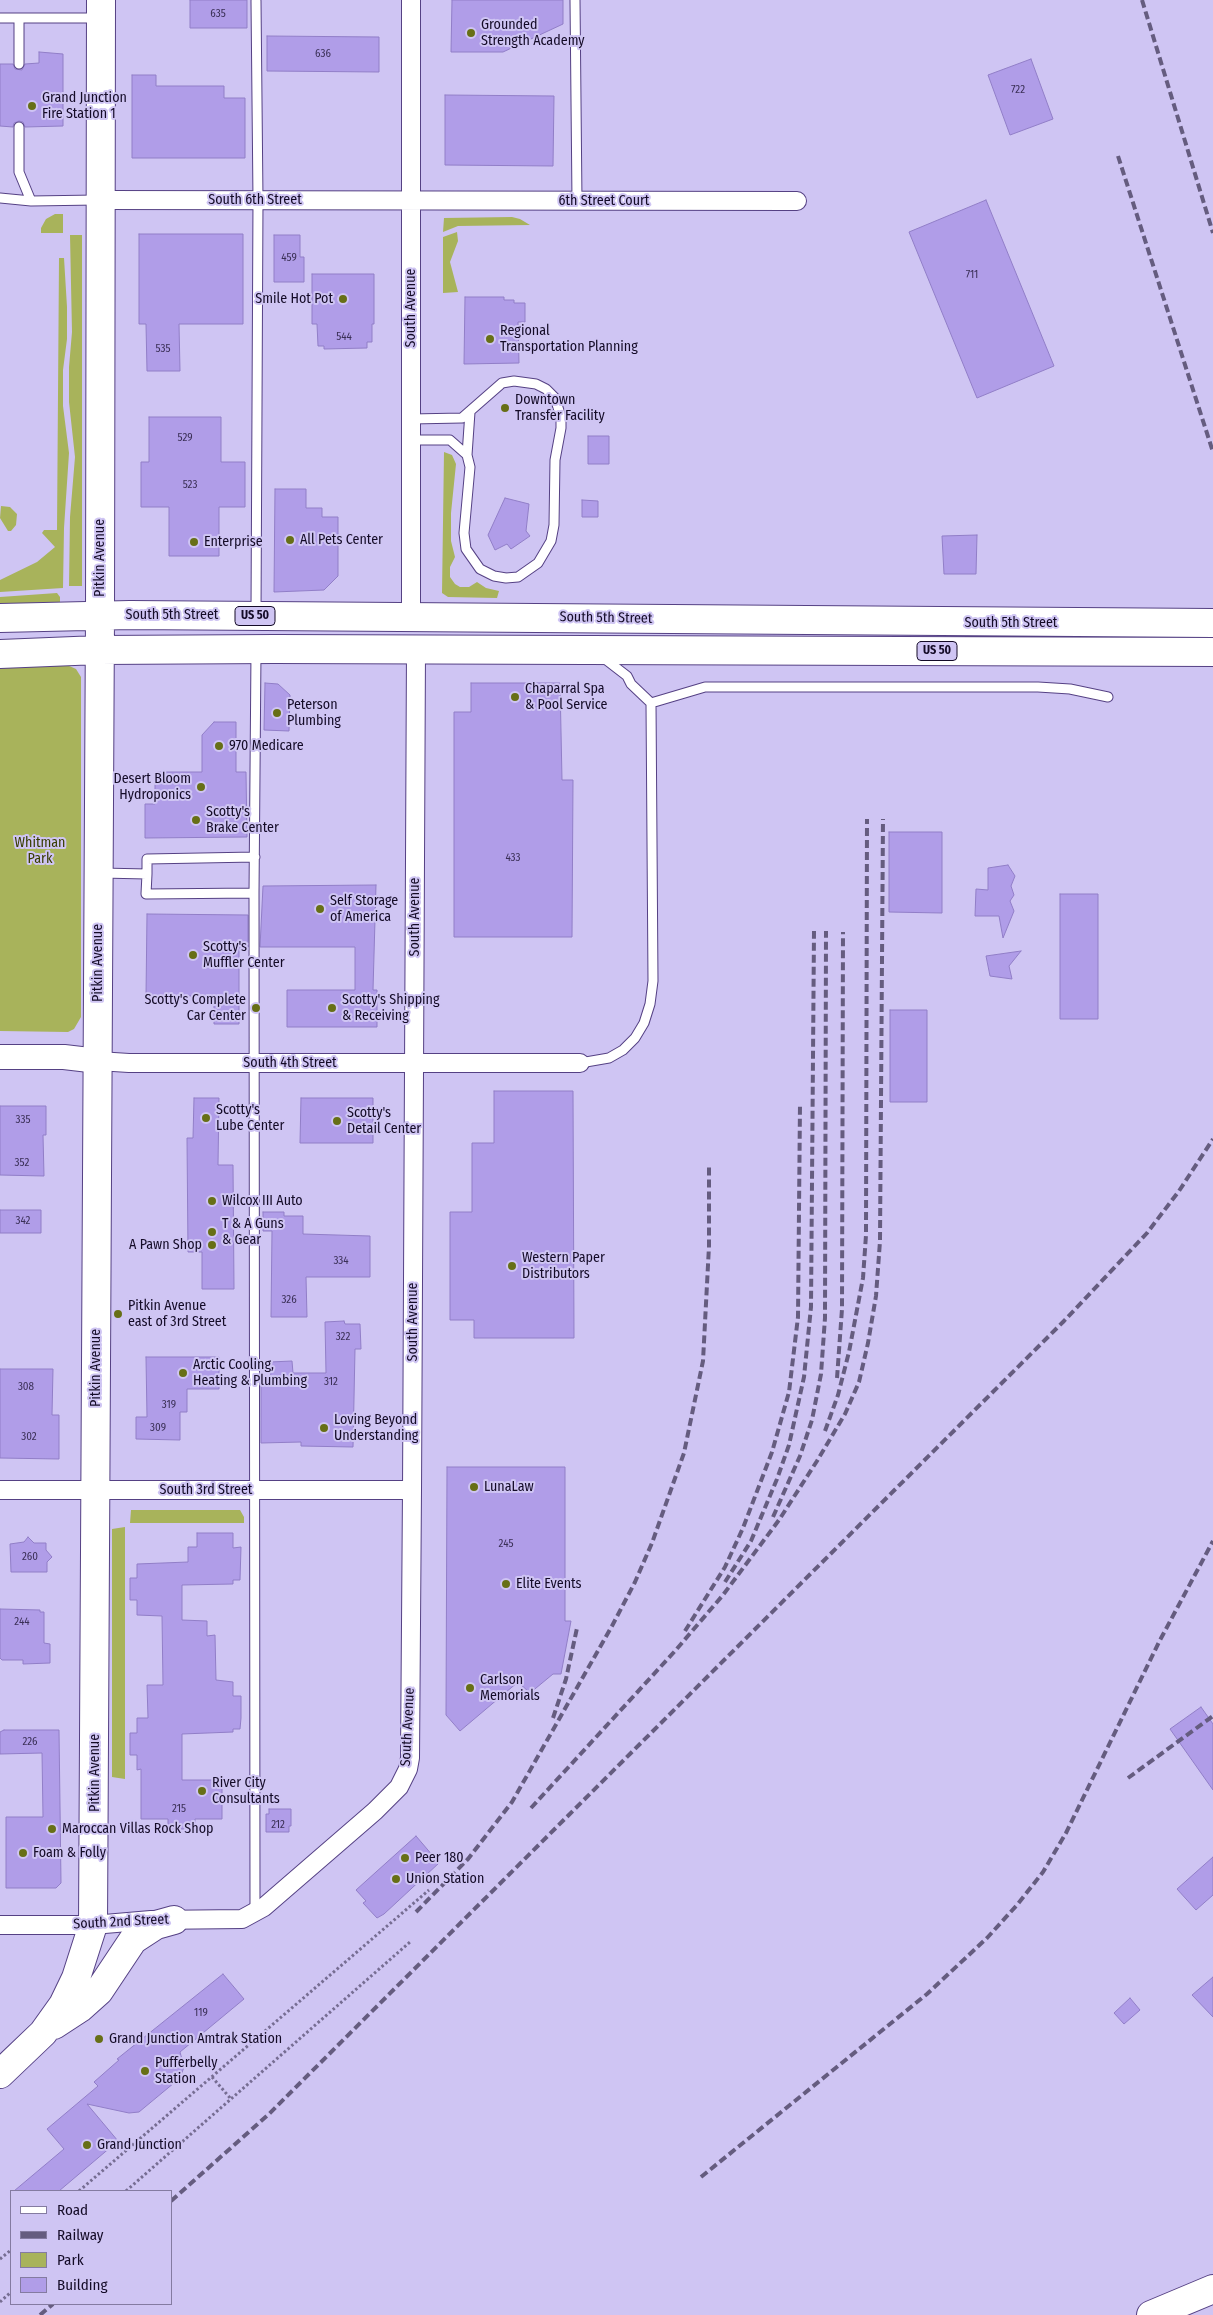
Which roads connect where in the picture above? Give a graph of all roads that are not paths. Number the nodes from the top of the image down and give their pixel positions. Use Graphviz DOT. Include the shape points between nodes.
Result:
graph roads {
  1 [pos="411,0"];
  2 [pos="575,0"];
  3 [pos="256,1"];
  4 [pos="100,9"];
  5 [pos="0,18"];
  6 [pos="19,18"];
  7 [pos="19,64"];
  8 [pos="19,127"];
  9 [pos="0,198"];
  10 [pos="100,200"];
  11 [pos="258,200"];
  12 [pos="411,200"];
  13 [pos="31,201"];
  14 [pos="577,201"];
  15 [pos="797,201"];
  16 [pos="470,412"];
  17 [pos="411,419"];
  18 [pos="411,440"];
  19 [pos="467,456"];
  20 [pos="100,615"];
  21 [pos="256,616"];
  22 [pos="411,617"];
  23 [pos="0,618"];
  24 [pos="1213,623"];
  25 [pos="266,649"];
  26 [pos="416,649"];
  27 [pos="571,649"];
  28 [pos="99,650"];
  29 [pos="1213,652"];
  30 [pos="0,654"];
  31 [pos="1108,697"];
  32 [pos="651,703"];
  33 [pos="255,857"];
  34 [pos="98,873"];
  35 [pos="147,874"];
  36 [pos="254,893"];
  37 [pos="0,1057"];
  38 [pos="98,1061"];
  39 [pos="255,1063"];
  40 [pos="414,1063"];
  41 [pos="580,1064"];
  42 [pos="0,1490"];
  43 [pos="96,1490"];
  44 [pos="254,1490"];
  45 [pos="412,1490"];
  46 [pos="248,1917"];
  47 [pos="174,1920"];
  48 [pos="0,1925"];
  49 [pos="93,1925"];
  50 [pos="43,2033"];
  51 [pos="0,2074"];
  52 [pos="1213,2289"];
  53 [pos="1151,2315"];
  1 -- 12 [label="street, South Avenue"];
  2 -- 14 [label="lane"];
  3 -- 11 [label="lane"];
  4 -- 6 [label="lane"];
  4 -- 10 [label="main road, Pitkin Avenue"];
  5 -- 6 [label="lane"];
  6 -- 7 [label="lane"];
  8 -- 13 [label="lane" via="19,172"];
  9 -- 13 [label="lane"];
  10 -- 11 [label="street, South 6th Street"];
  10 -- 13 [label="lane"];
  10 -- 20 [label="main road, Pitkin Avenue"];
  11 -- 12 [label="street, South 6th Street"];
  11 -- 21 [label="lane"];
  12 -- 14 [label="street, 6th Street Court"];
  12 -- 17 [label="street, South Avenue"];
  14 -- 15 [label="street, 6th Street Court"];
  16 -- 17 [label="lane" via="462,418"];
  16 -- 19 [label="lane"];
  16 -- 19 [label="lane" via="493,389 514,381 546,389 559,406 561,428 555,460 551,541 538,563 518,577 494,576 480,569 466,550 464,533 470,467"];
  17 -- 18 [label="street, South Avenue"];
  18 -- 19 [label="lane" via="450,440"];
  18 -- 22 [label="street, South Avenue"];
  20 -- 21 [label="main road, South 5th Street / US 50"];
  20 -- 23 [label="main road, South 5th Street / US 50"];
  20 -- 28 [label="main road, Pitkin Avenue"];
  21 -- 22 [label="main road, South 5th Street / US 50"];
  22 -- 24 [label="main road, South 5th Street / US 50"];
  22 -- 25 [label="main road" via="409,626 400,631 299,635"];
  25 -- 26 [label="main road, South 5th Street / US 50"];
  25 -- 28 [label="main road, South 5th Street / US 50"];
  25 -- 33 [label="lane"];
  26 -- 27 [label="main road, South 5th Street / US 50"];
  26 -- 40 [label="street, South Avenue"];
  27 -- 29 [label="main road, South 5th Street / US 50"];
  27 -- 32 [label="lane" via="610,661"];
  28 -- 30 [label="main road, South 5th Street / US 50"];
  28 -- 34 [label="main road, Pitkin Avenue"];
  31 -- 32 [label="lane" via="1070,689 1038,687 705,687"];
  32 -- 41 [label="lane" via="653,981 650,1004 644,1023 623,1050 602,1060"];
  33 -- 35 [label="lane" via="147,860"];
  33 -- 36 [label="lane"];
  34 -- 35 [label="lane"];
  34 -- 38 [label="main road, Pitkin Avenue"];
  35 -- 36 [label="lane" via="146,894"];
  36 -- 39 [label="lane"];
  37 -- 38 [label="main road, South 4th Street" via="64,1057"];
  38 -- 39 [label="street, South 4th Street"];
  38 -- 43 [label="main road, Pitkin Avenue"];
  39 -- 40 [label="street, South 4th Street"];
  39 -- 44 [label="lane"];
  40 -- 41 [label="street, South 4th Street"];
  40 -- 45 [label="street, South Avenue"];
  42 -- 43 [label="street, South 3rd Street"];
  43 -- 44 [label="street, South 3rd Street"];
  43 -- 49 [label="main road, Pitkin Avenue"];
  44 -- 45 [label="street, South 3rd Street"];
  44 -- 46 [label="lane"];
  45 -- 46 [label="street, South Avenue" via="408,1769 399,1787 375,1811"];
  46 -- 47 [label="street, South 2nd Street"];
  47 -- 49 [label="street, South 2nd Street"];
  47 -- 50 [label="main road" via="156,1925 133,1940 99,1991"];
  48 -- 49 [label="street, South 2nd Street"];
  49 -- 50 [label="main road, Pitkin Avenue" via="76,1978 63,2005"];
  50 -- 51 [label="main road"];
  52 -- 53 [label="main road"];
}
